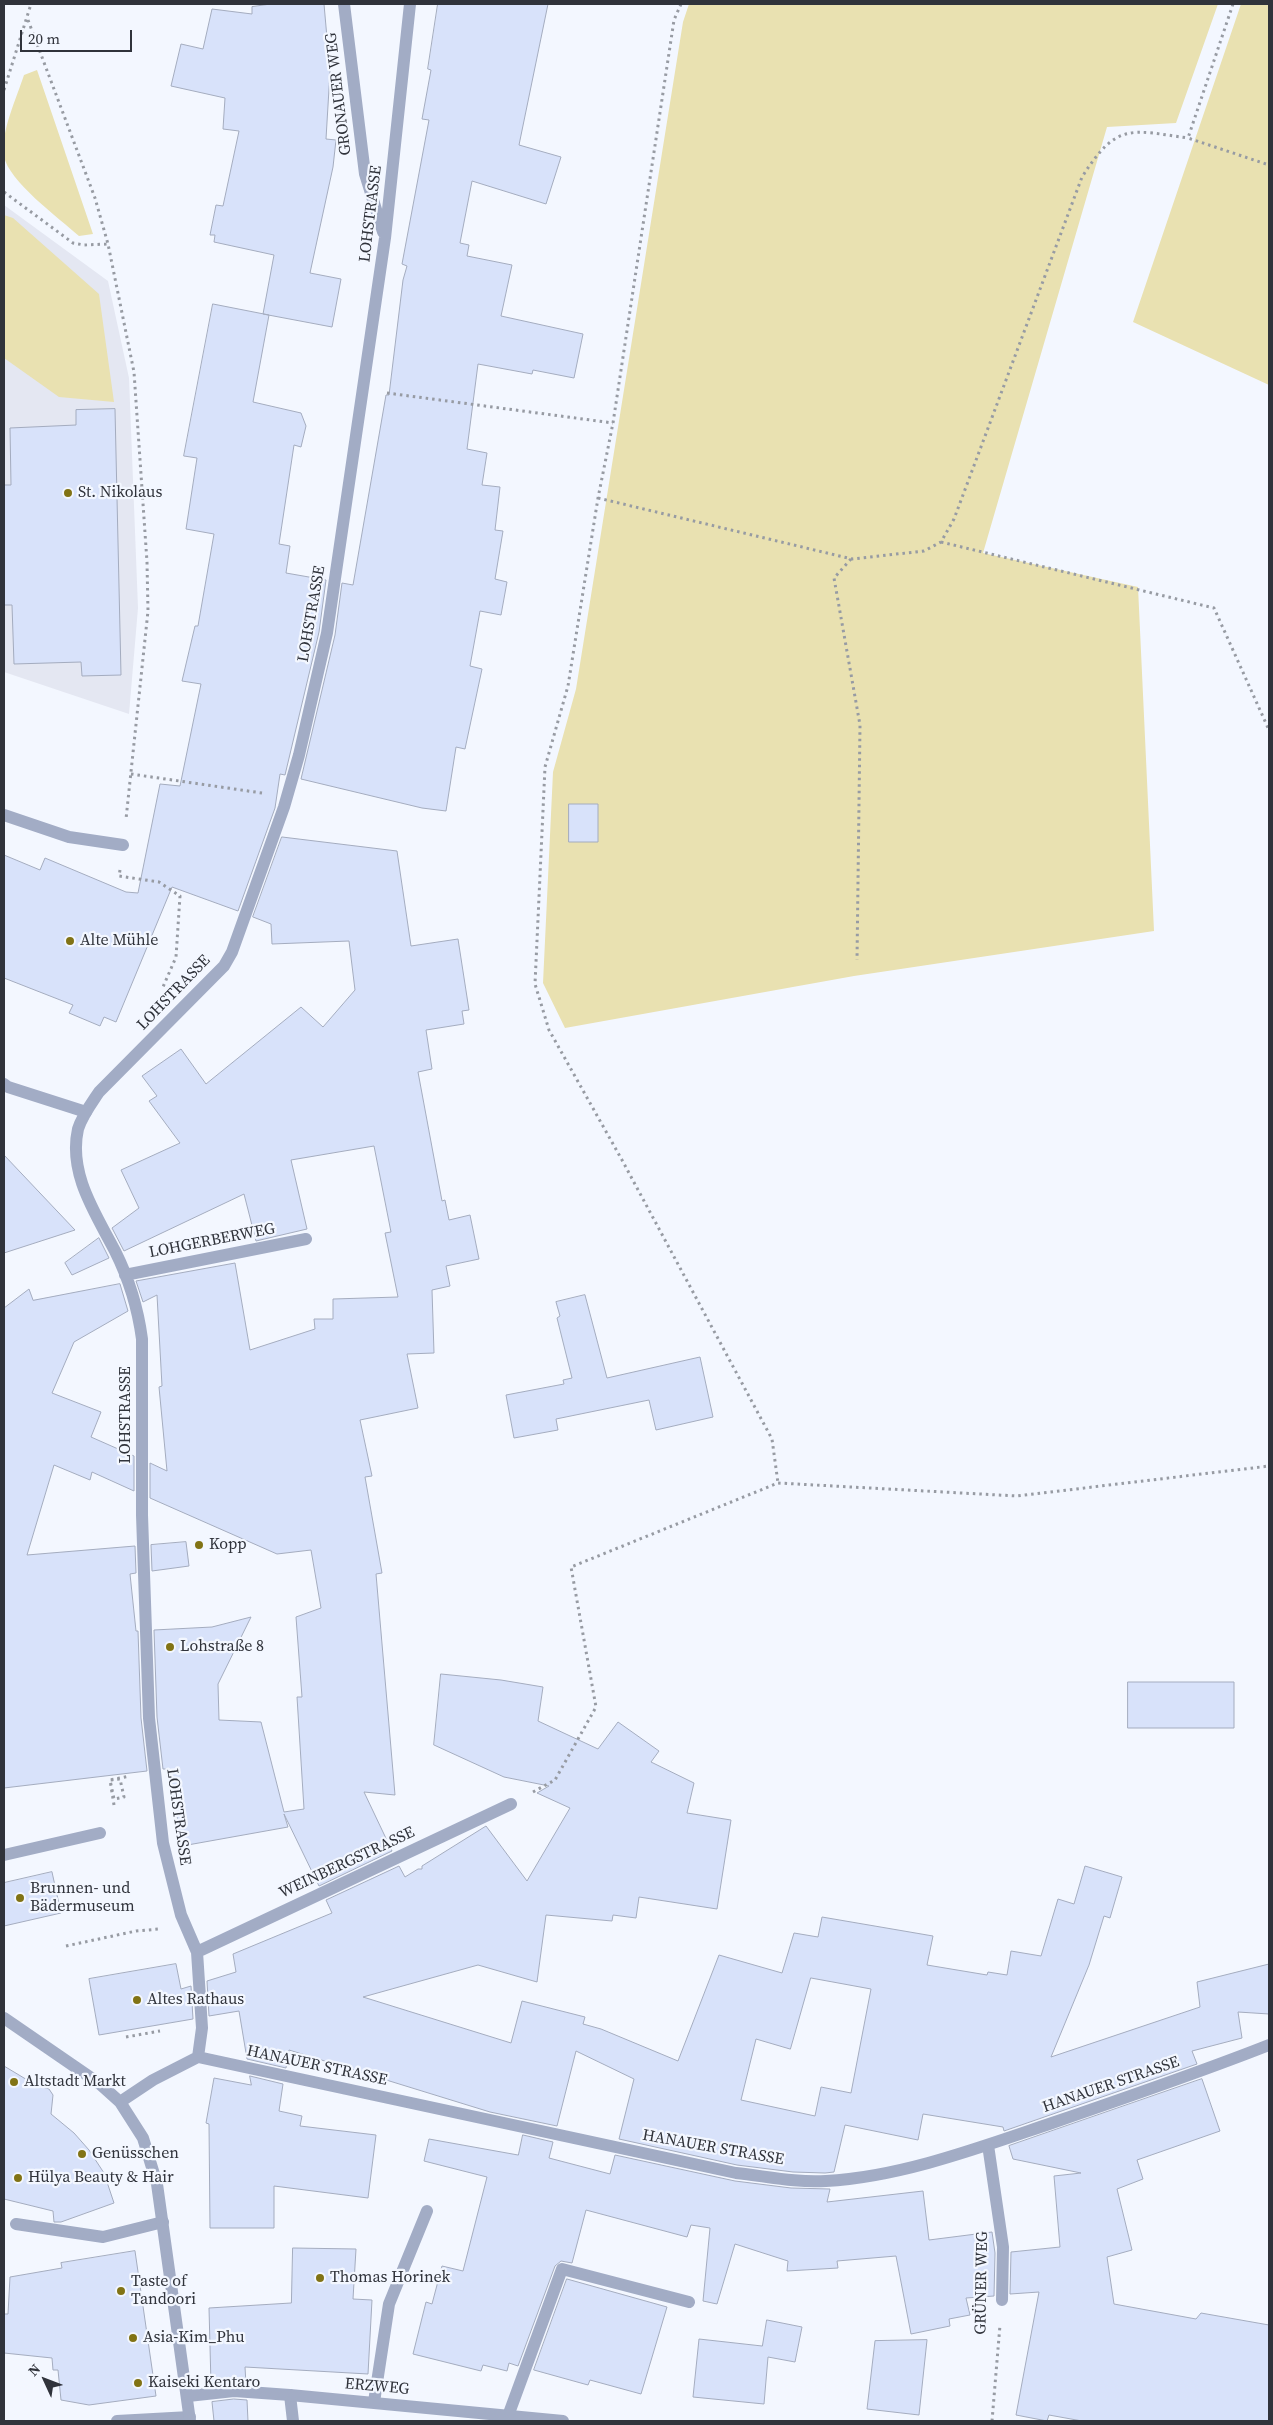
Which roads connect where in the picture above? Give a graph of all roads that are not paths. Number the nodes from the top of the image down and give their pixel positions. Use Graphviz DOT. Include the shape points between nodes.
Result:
graph roads {
  1 [pos="344,4"];
  2 [pos="410,4"];
  3 [pos="385,238"];
  4 [pos="4,815"];
  5 [pos="123,844"];
  6 [pos="4,1084"];
  7 [pos="86,1112"];
  8 [pos="306,1239"];
  9 [pos="125,1275"];
  10 [pos="510,1804"];
  11 [pos="100,1833"];
  12 [pos="4,1856"];
  13 [pos="197,1952"];
  14 [pos="4,2018"];
  15 [pos="1269,2045"];
  16 [pos="198,2057"];
  17 [pos="120,2102"];
  18 [pos="988,2145"];
  19 [pos="428,2211"];
  20 [pos="163,2222"];
  21 [pos="16,2224"];
  22 [pos="1002,2300"];
  23 [pos="689,2302"];
  24 [pos="290,2395"];
  25 [pos="188,2396"];
  26 [pos="374,2402"];
  27 [pos="508,2416"];
  28 [pos="190,2419"];
  29 [pos="541,2420"];
  30 [pos="117,2421"];
  31 [pos="293,2421"];
  32 [pos="563,2421"];
  1 -- 3 [label="street, GRONAUER WEG" via="365,174"];
  2 -- 3 [label="street, LOHSTRASSE"];
  3 -- 7 [label="street, LOHSTRASSE" via="326,633 300,756 284,808 232,952 218,973 99,1092"];
  4 -- 5 [label="street" via="69,836"];
  6 -- 7 [label="street"];
  7 -- 9 [label="street, LOHSTRASSE" via="78,1129 77,1149 83,1187"];
  8 -- 9 [label="street, LOHGERBERWEG"];
  9 -- 13 [label="street, LOHSTRASSE" via="142,1339 142,1515 150,1718 164,1843 173,1889"];
  10 -- 13 [label="street, WEINBERGSTRASSE"];
  11 -- 12 [label="street"];
  13 -- 16 [label="street, LOHSTRASSE" via="202,2028"];
  14 -- 17 [label="street" via="92,2078"];
  15 -- 18 [label="street, HANAUER STRASSE"];
  16 -- 17 [label="street" via="153,2080"];
  16 -- 18 [label="street, HANAUER STRASSE" via="686,2163 786,2179 824,2181 856,2178"];
  17 -- 20 [label="street" via="143,2138 157,2184"];
  18 -- 22 [label="street, GRÜNER WEG" via="1003,2247"];
  19 -- 26 [label="street" via="389,2304"];
  20 -- 21 [label="street" via="103,2237"];
  20 -- 25 [label="street"];
  23 -- 27 [label="street" via="562,2269"];
  24 -- 25 [label="street, ERZWEG" via="234,2391"];
  24 -- 26 [label="street, ERZWEG"];
  24 -- 31 [label="street"];
  25 -- 28 [label="street"];
  26 -- 27 [label="street, ERZWEG"];
  27 -- 29 [label="street, ERZWEG"];
  28 -- 30 [label="street"];
  29 -- 32 [label="street, ERZWEG"];
}
